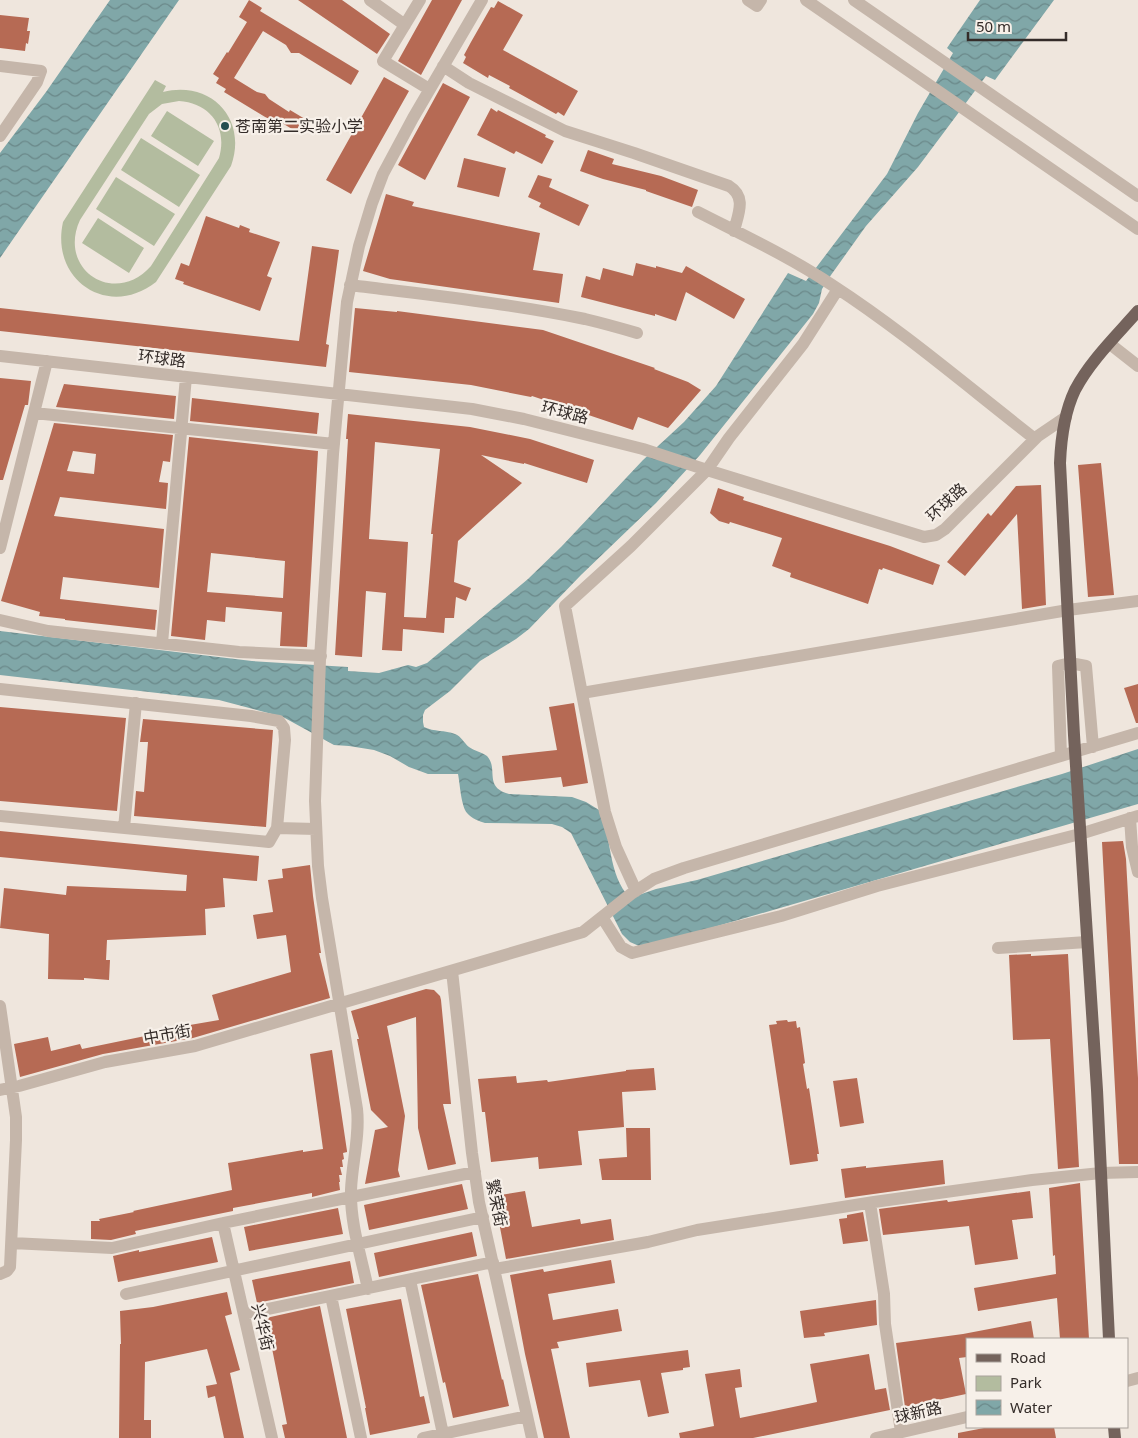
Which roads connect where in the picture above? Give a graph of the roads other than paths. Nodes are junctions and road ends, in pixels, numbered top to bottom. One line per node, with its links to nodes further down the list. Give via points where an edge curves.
1 (370, 0): 8 (street)
2 (420, 0): 8 (street)
3 (748, 0): 4 (street, via 757,6)
4 (761, 0)
5 (806, 0): 15 (street)
6 (854, 0): 13 (street)
7 (480, 1): 10 (street)
8 (405, 25): 11 (street, via 383,61)
9 (0, 66): 12 (street, via 41,71)
10 (442, 66): 11 (street); 16 (street, via 469,83 565,130 729,186 737,193 740,203)
11 (429, 89): 17 (street, via 383,174 363,232)
12 (0, 136)
13 (1138, 196)
14 (698, 212): 16 (street)
15 (1138, 229)
16 (734, 231): 18 (street)
17 (350, 285): 20 (street, via 540,311); 26 (street)
18 (834, 286): 30 (street, via 886,322); 32 (street, via 802,344)
19 (1138, 311): 21 (main road)
20 (637, 333)
21 (1110, 344): 24 (street); 28 (main road, via 1081,380)
22 (0, 356): 23 (street, 环球路)
23 (47, 361): 25 (street, 环球路); 27 (street)
24 (1138, 366)
25 (186, 377): 26 (street, 环球路); 29 (street)
26 (338, 394): 31 (street); 32 (street, 环球路, via 472,409 524,419 643,448)
27 (34, 413): 29 (street); 33 (street)
28 (1066, 417): 30 (street, 环球路); 35 (main road, via 1060,463)
29 (181, 428): 31 (street); 37 (street)
30 (1036, 439): 32 (street, 环球路, via 945,529 931,536 916,535)
31 (334, 444): 38 (street)
32 (704, 469): 41 (street, via 632,546 566,606)
33 (0, 548)
34 (1138, 601): 35 (street)
35 (1068, 610): 39 (main road); 41 (street)
36 (0, 620): 37 (street, via 48,631)
37 (162, 643): 38 (street)
38 (320, 658): 50 (street)
39 (1070, 662): 44 (street, via 1086,666); 45 (street, via 1058,666); 51 (main road)
40 (0, 689): 42 (street)
41 (582, 693): 53 (street, via 605,812)
42 (136, 703): 48 (street); 49 (street, via 251,716 276,720 281,724 286,740)
43 (1138, 733): 44 (street, 中市街)
44 (1093, 747): 45 (street, 中市街)
45 (1062, 756): 53 (street, 中市街, via 684,868 654,879)
46 (0, 816): 48 (street)
47 (1134, 817): 51 (street); 52 (street, via 1132,847)
48 (124, 828): 49 (street, via 269,842)
49 (277, 828): 50 (street)
50 (316, 829): 58 (street, via 322,898)
51 (1080, 830): 54 (street, via 781,916 632,953 621,947); 55 (main road)
52 (1138, 872)
53 (634, 893): 54 (street, 中市街)
54 (604, 916): 57 (street, 中市街, via 583,932)
55 (1087, 942): 56 (street); 63 (main road)
56 (998, 948)
57 (452, 971): 58 (street, 中市街); 61 (street, 繁荣街)
58 (339, 1004): 60 (street, 中市街, via 195,1046 104,1062); 64 (street, via 358,1118)
59 (0, 1006): 60 (street)
60 (6, 1089): 68 (street, via 16,1116)
61 (475, 1172): 64 (street); 66 (street, 繁荣街)
62 (1138, 1172): 63 (street)
63 (1101, 1173): 65 (street); 78 (main road)
64 (351, 1197): 67 (street); 69 (street)
65 (870, 1203): 70 (street); 81 (street)
66 (483, 1217): 69 (street); 70 (street, 繁荣街)
67 (223, 1223): 68 (street, via 112,1248); 71 (street, 兴华街)
68 (12, 1243): 72 (street, via 10,1267)
69 (358, 1244): 71 (street); 74 (street)
70 (494, 1266): 73 (street); 79 (street, 繁荣街)
71 (234, 1271): 75 (street); 77 (street, 兴华街)
72 (0, 1274)
73 (410, 1280): 74 (street); 82 (street)
74 (368, 1288): 76 (street)
75 (126, 1294)
76 (331, 1296): 77 (street); 84 (street)
77 (244, 1314): 83 (street, 兴华街)
78 (1110, 1338)
79 (527, 1416): 82 (street); 86 (street, 繁荣街)
80 (966, 1417): 81 (street, 球新路)
81 (901, 1432): 87 (street, 球新路)
82 (443, 1434): 85 (street)
83 (272, 1438)
84 (361, 1438)
85 (422, 1438)
86 (532, 1438)
87 (876, 1438)

